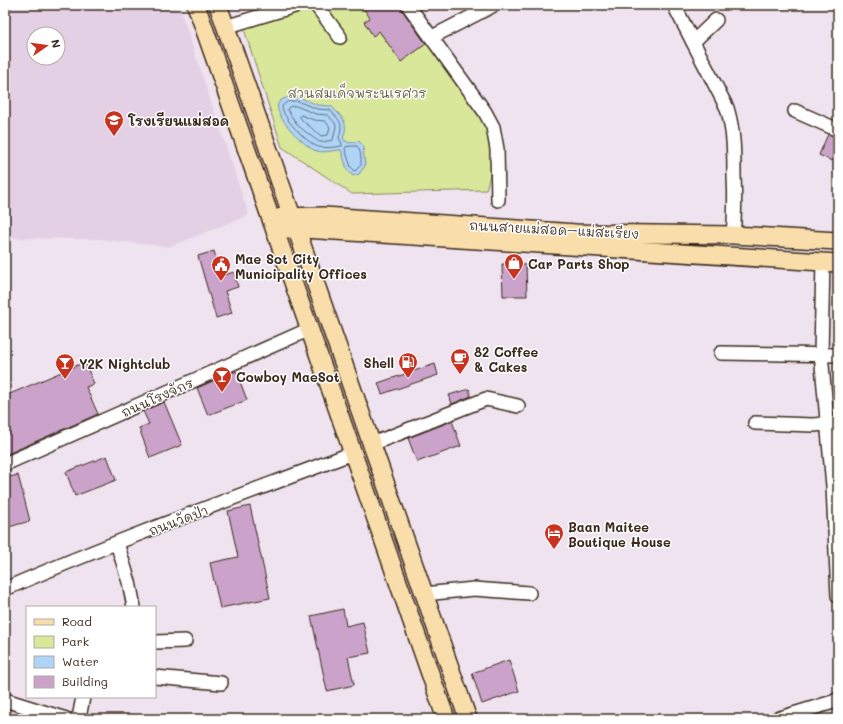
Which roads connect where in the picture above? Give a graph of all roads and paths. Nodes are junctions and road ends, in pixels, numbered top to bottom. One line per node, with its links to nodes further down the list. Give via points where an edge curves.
1 (196, 5): 19 (main road)
2 (218, 5): 9 (main road)
3 (298, 5): 9 (street)
4 (316, 5): 10 (street)
5 (408, 5): 11 (street)
6 (494, 5): 11 (street)
7 (676, 9): 12 (street)
8 (716, 20): 12 (street)
9 (226, 27): 15 (main road)
10 (340, 37)
11 (432, 37): 16 (street, via 493,127 497,149)
12 (693, 42): 21 (street, via 728,108 732,125 735,212)
13 (795, 111): 14 (street)
14 (838, 130)
15 (279, 180): 17 (main road, via 300,204); 18 (main road)
16 (498, 200)
17 (324, 216): 18 (main road, ถนนสายแม่สอด–แม่สะเรียง); 22 (main road, ถนนสายแม่สอด–แม่สะเรียง)
18 (294, 223): 19 (main road, ถนนสายแม่สอด–แม่สะเรียง); 20 (main road, ถนนสายแม่สอด–แม่สะเรียง); 24 (main road)
19 (273, 224): 26 (main road)
20 (332, 231): 22 (main road, ถนนสายแม่สอด–แม่สะเรียง); 24 (main road, via 317,242)
21 (733, 235): 22 (main road, ถนนสายแม่สอด–แม่สะเรียง); 23 (main road, ถนนสายแม่สอด–แม่สะเรียง)
22 (575, 240): 25 (main road, ถนนสายแม่สอด–แม่สะเรียง)
23 (838, 241)
24 (308, 263): 33 (main road)
25 (830, 263): 28 (street)
26 (310, 329): 34 (main road); 35 (street, ถนนโรงจักร)
27 (721, 353): 28 (street)
28 (821, 354): 29 (street); 32 (street)
29 (838, 355)
30 (518, 406): 33 (street, via 486,399)
31 (755, 423): 32 (street)
32 (833, 423): 36 (street)
33 (372, 444): 41 (main road)
34 (353, 453): 37 (street, ถนนวัดป่า); 44 (main road)
35 (5, 464)
36 (836, 486): 39 (street)
37 (117, 543): 38 (street, ถนนวัดป่า); 42 (street)
38 (5, 589)
39 (838, 589)
40 (529, 593): 41 (street, via 474,589)
41 (424, 594): 43 (main road)
42 (134, 606)
43 (432, 618): 44 (main road); 56 (main road)
44 (414, 626): 55 (main road)
45 (185, 641): 46 (street)
46 (156, 642)
47 (156, 677): 48 (street)
48 (220, 683)
49 (83, 698): 54 (street, via 79,718)
50 (838, 699): 52 (street)
51 (5, 700): 53 (street)
52 (793, 717): 57 (street)
53 (66, 719)
54 (75, 719)
55 (446, 719)
56 (468, 719)
57 (777, 719)

